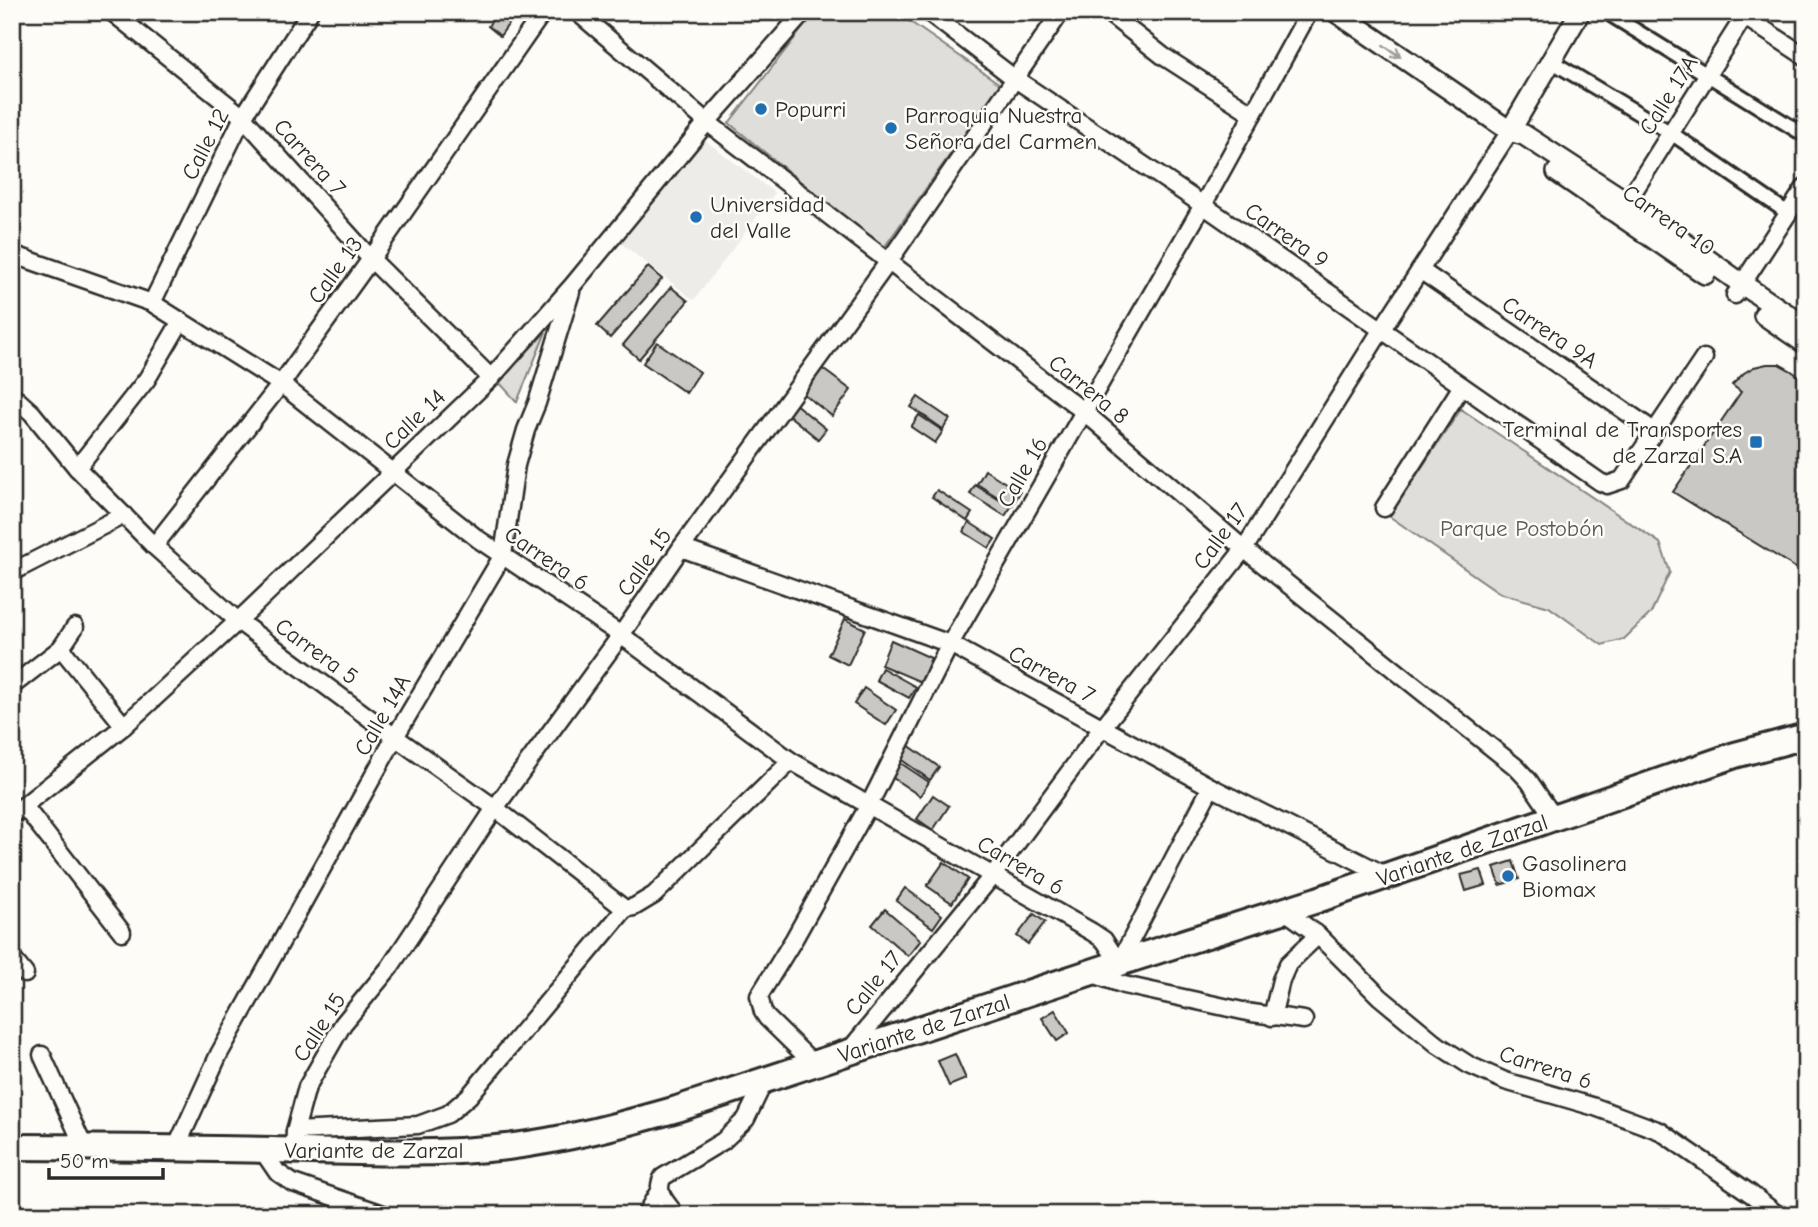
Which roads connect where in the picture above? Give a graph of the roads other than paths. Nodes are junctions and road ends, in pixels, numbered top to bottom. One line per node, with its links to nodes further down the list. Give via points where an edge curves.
1 (112, 12): 19 (street, Carrera 7)
2 (310, 12): 19 (street, Calle 12)
3 (543, 12): 29 (street, Calle 13)
4 (577, 12): 20 (street, Carrera 8)
5 (804, 12): 20 (street, Calle 14)
6 (929, 12): 17 (street, Carrera 9)
7 (1061, 12): 17 (street, Calle 15)
8 (1107, 12): 18 (street, via 1163,56)
9 (1309, 12): 18 (street, Calle 16)
10 (1336, 12): 21 (street, Carrera 10, one-way to 21)
11 (1580, 12): 15 (street, Calle 17)
12 (1606, 12): 16 (street)
13 (1746, 14): 14 (street); 16 (street, Calle 17A)
14 (1804, 53)
15 (1551, 61): 21 (street, Calle 17); 22 (street)
16 (1707, 76): 22 (street, Calle 17A); 23 (street)
17 (1014, 78): 26 (street, Carrera 9); 30 (street, Calle 15)
18 (1253, 114): 26 (street, Calle 16)
19 (243, 117): 29 (street, Carrera 7); 34 (street, Calle 12)
20 (707, 122): 30 (street, Carrera 8); 32 (street, Calle 14)
21 (1510, 131): 25 (street, Carrera 10, via 1524,135); 31 (street, Calle 17); 33 (street, Carrera 10, via 1516,144)
22 (1671, 132): 25 (street, Calle 17A); 27 (street)
23 (1806, 136)
24 (1806, 186): 27 (street)
25 (1627, 202): 33 (street, Carrera 10)
26 (1203, 205): 37 (street, Carrera 9); 44 (street, Calle 16)
27 (1788, 213): 33 (street)
28 (12, 254): 34 (street, Carrera 6)
29 (371, 259): 40 (street, Carrera 7); 41 (street, Calle 13)
30 (889, 261): 44 (street, Carrera 8); 51 (street, Calle 15)
31 (1420, 270): 37 (street, Calle 17); 45 (street, Carrera 9A)
32 (573, 285): 40 (street, Calle 14); 53 (street, Calle 14A, via 516,465)
33 (1738, 290): 35 (street, Carrera 10); 38 (street, Carrera 10)
34 (152, 303): 36 (street, Carrera 6)
35 (1803, 319)
36 (181, 321): 41 (street, Carrera 6); 46 (street, via 147,379)
37 (1382, 329): 42 (street, Carrera 9); 52 (street, Calle 17)
38 (1806, 344)
39 (1704, 358): 45 (street)
40 (491, 377): 47 (street, Calle 14)
41 (281, 384): 47 (street, Carrera 6); 50 (street, Calle 13)
42 (1462, 386): 45 (street, Carrera 9, via 1607,485 1622,480); 48 (street)
43 (12, 395): 46 (street, Carrera 5, via 33,413)
44 (1083, 411): 52 (street, Carrera 8); 58 (street, Calle 16)
45 (1654, 431)
46 (77, 468): 49 (street, Carrera 5)
47 (393, 471): 53 (street, Carrera 6); 55 (street, Calle 14)
48 (1384, 508)
49 (124, 515): 50 (street, Carrera 5); 54 (street)
50 (154, 546): 55 (street, Carrera 5)
51 (681, 548): 57 (street, Calle 15); 58 (street, Carrera 7)
52 (1244, 548): 62 (street, Calle 17); 70 (street, Carrera 8, via 1516,767)
53 (503, 555): 57 (street, Carrera 6); 64 (street, Calle 14A)
54 (12, 572)
55 (238, 621): 61 (street, Calle 14); 64 (street, Carrera 5)
56 (75, 627): 59 (street)
57 (621, 635): 65 (street, Carrera 6); 68 (street, Calle 15)
58 (950, 645): 62 (street, Carrera 7); 67 (street, Calle 16)
59 (61, 648): 60 (street); 61 (street)
60 (12, 686)
61 (124, 726): 69 (street, Calle 14)
62 (1102, 728): 66 (street, Carrera 7); 71 (street, Calle 17)
63 (1806, 736): 70 (main road, Variante de Zarzal, via 1735,755)
64 (395, 737): 68 (street, Carrera 5); 90 (street, Calle 14A, via 219,1054)
65 (791, 761): 67 (street, Carrera 6); 73 (street, via 654,895)
66 (1211, 787): 72 (street, Carrera 7); 78 (street)
67 (869, 804): 71 (street, Carrera 6); 85 (street, Calle 16, via 759,996 767,1018)
68 (495, 808): 73 (street, Carrera 5); 87 (street, Calle 15, via 390,967 343,1024 307,1087)
69 (18, 811): 75 (street)
70 (1555, 819): 72 (main road, Variante de Zarzal)
71 (993, 875): 78 (street, Carrera 6, via 1104,940); 83 (street, Calle 17)
72 (1387, 876): 74 (main road, Variante de Zarzal)
73 (625, 909): 87 (street, via 449,1114 418,1125)
74 (1285, 911): 76 (street, Carrera 6); 78 (main road, Variante de Zarzal)
75 (122, 932)
76 (1318, 935): 81 (street, via 1288,964); 96 (street, Carrera 6, via 1380,997 1469,1065 1660,1131)
77 (12, 958): 80 (street)
78 (1119, 963): 79 (main road, Variante de Zarzal)
79 (1090, 973): 81 (street, via 1124,985); 83 (main road, Variante de Zarzal)
80 (25, 974)
81 (1272, 1017): 82 (street)
82 (1304, 1020)
83 (848, 1052): 85 (main road, Variante de Zarzal)
84 (42, 1055): 89 (street)
85 (814, 1064): 86 (main road, Variante de Zarzal)
86 (765, 1080): 87 (main road, Variante de Zarzal, via 610,1128 507,1147 442,1153); 92 (street, via 746,1119 723,1141 663,1177)
87 (295, 1141): 91 (main road, Variante de Zarzal)
88 (12, 1147): 89 (main road, Variante de Zarzal)
89 (84, 1147): 90 (main road, Variante de Zarzal)
90 (176, 1148): 91 (main road, Variante de Zarzal)
91 (262, 1150): 93 (street, via 277,1172 293,1183)
92 (659, 1191): 94 (street); 95 (street)
93 (386, 1215)
94 (645, 1215)
95 (676, 1215)
96 (1777, 1215)

